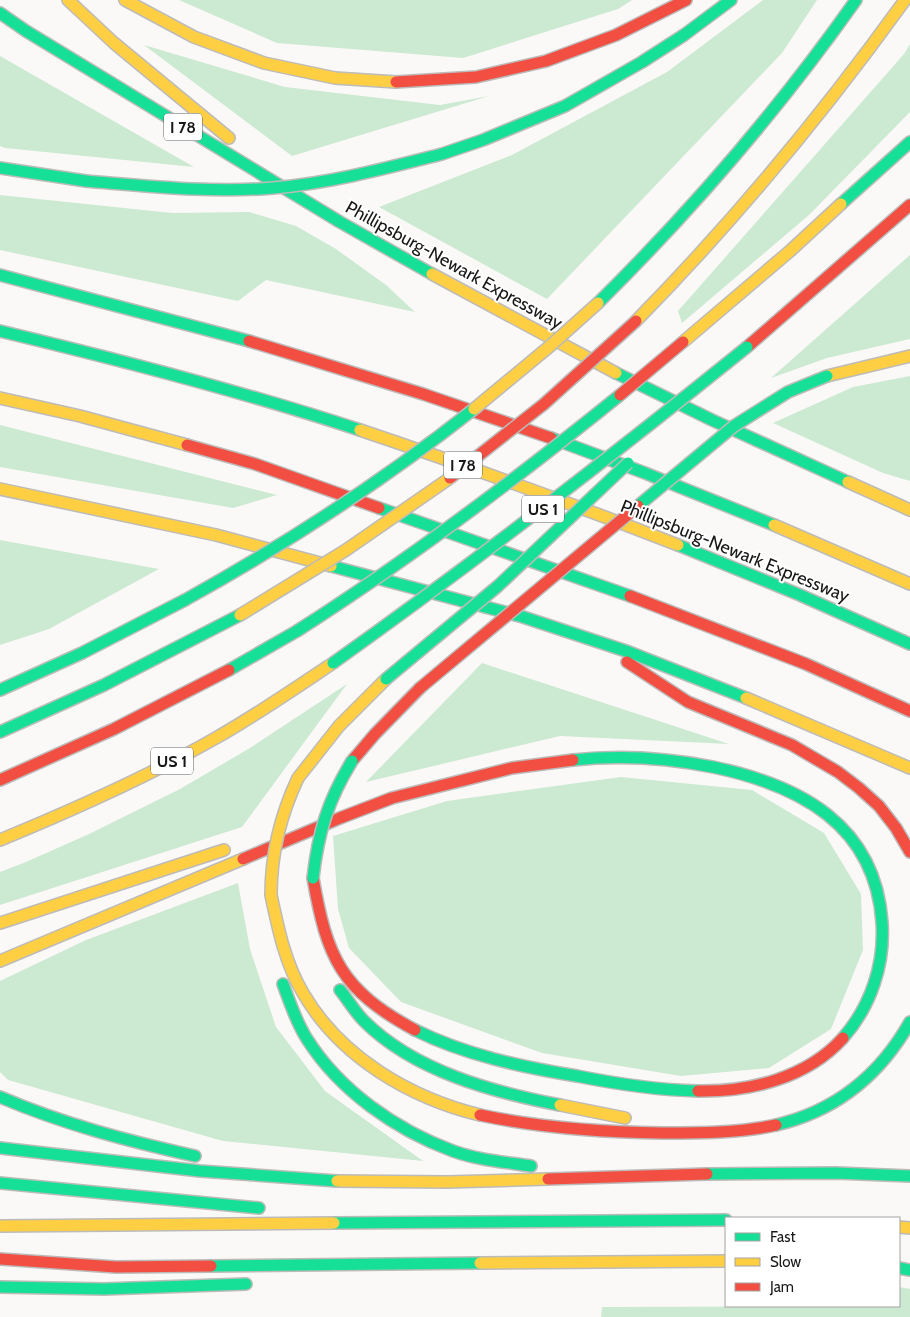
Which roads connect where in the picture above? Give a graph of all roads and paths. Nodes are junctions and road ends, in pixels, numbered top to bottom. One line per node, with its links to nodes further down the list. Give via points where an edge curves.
1 (68, 0): 13 (highway, via 141,66 244,150)
2 (125, 0): 3 (highway, via 187,35 264,64 339,79 420,84 499,74 552,60 619,35)
3 (686, 0)
4 (730, 0): 11 (highway, bridge, via 642,62 565,106 442,154 392,167 250,189 86,181)
5 (856, 0): 24 (highway, bridge, via 745,146 686,214 598,303 497,392 390,474 285,543)
6 (905, 0): 30 (highway, bridge, via 831,101 768,179 685,272 550,399 451,478 342,554 240,615 104,685)
7 (0, 13): 9 (highway, Phillipsburg-Newark Expressway / I 78)
8 (0, 20): 9 (highway)
9 (26, 31): 13 (highway, Phillipsburg-Newark Expressway / I 78)
10 (910, 142): 32 (highway, bridge, via 790,251 580,429 384,574 297,631 225,672 132,720)
11 (0, 168)
12 (910, 205): 16 (highway, US 1)
13 (340, 222): 22 (highway, Phillipsburg-Newark Expressway / I 78, via 470,296 632,381)
14 (0, 275): 23 (highway, Phillipsburg-Newark Expressway, via 262,343 478,412 682,488)
15 (0, 331): 26 (highway, Phillipsburg-Newark Expressway / I 78, via 111,358 386,439 687,548)
16 (747, 347): 19 (highway, bridge); 34 (highway, US 1, bridge, via 533,517 333,663 214,739)
17 (910, 356): 40 (highway, bridge, via 827,376 788,392 734,426 420,688 352,761 332,794 317,844)
18 (0, 398): 29 (highway, via 99,421 255,464 629,595 789,657)
19 (662, 429)
20 (634, 456): 41 (highway, bridge, via 498,586 386,679 324,741 298,778 285,806 276,835 270,875)
21 (0, 489): 25 (highway, via 216,535 514,614)
22 (910, 510)
23 (910, 584)
24 (185, 600): 27 (highway); 28 (highway, via 82,653)
25 (590, 638): 31 (highway, via 748,697); 39 (highway, via 688,703 782,741 831,766 876,802)
26 (910, 644)
27 (22, 667)
28 (0, 690)
29 (910, 711)
30 (0, 732)
31 (910, 768)
32 (0, 780)
33 (381, 802): 36 (highway); 40 (highway, via 514,766 587,758 684,762 774,783 824,811 843,829 864,857 878,894 883,933 873,987 848,1033 821,1058 772,1081 736,1089 697,1090 621,1084 561,1074 447,1043 405,1024 372,1002 347,978 330,948); 43 (highway)
34 (46, 822): 35 (highway); 37 (highway, US 1)
35 (0, 835)
36 (266, 837)
37 (0, 840)
38 (238, 846): 42 (highway)
39 (910, 852)
40 (313, 878): 46 (highway, via 318,932 328,966 344,997 369,1026 386,1039 424,1062 468,1081 550,1103)
41 (271, 895): 48 (highway, via 287,961 304,998 322,1022 350,1049 391,1080 414,1092 482,1117 535,1126 650,1133); 50 (highway, via 276,951 294,1017 319,1056 373,1108 434,1143 497,1162)
42 (0, 923)
43 (0, 961)
44 (910, 1022): 48 (highway, via 883,1063 842,1097 788,1123)
45 (0, 1097): 52 (highway, via 90,1130 206,1159)
46 (633, 1119)
47 (651, 1121): 48 (highway)
48 (750, 1129)
49 (0, 1148): 52 (highway, via 206,1172)
50 (667, 1174): 51 (highway, via 848,1172); 52 (highway, via 443,1182)
51 (910, 1176)
52 (352, 1181)
53 (0, 1183): 54 (highway)
54 (275, 1210)
55 (308, 1212): 57 (highway)
56 (725, 1220): 57 (highway)
57 (480, 1222): 58 (highway)
58 (0, 1226)
59 (0, 1258): 61 (highway, via 116,1267)
60 (725, 1261): 61 (highway)
61 (597, 1263): 62 (highway)
62 (413, 1275)
63 (259, 1284): 64 (highway, via 104,1289)
64 (0, 1287)

